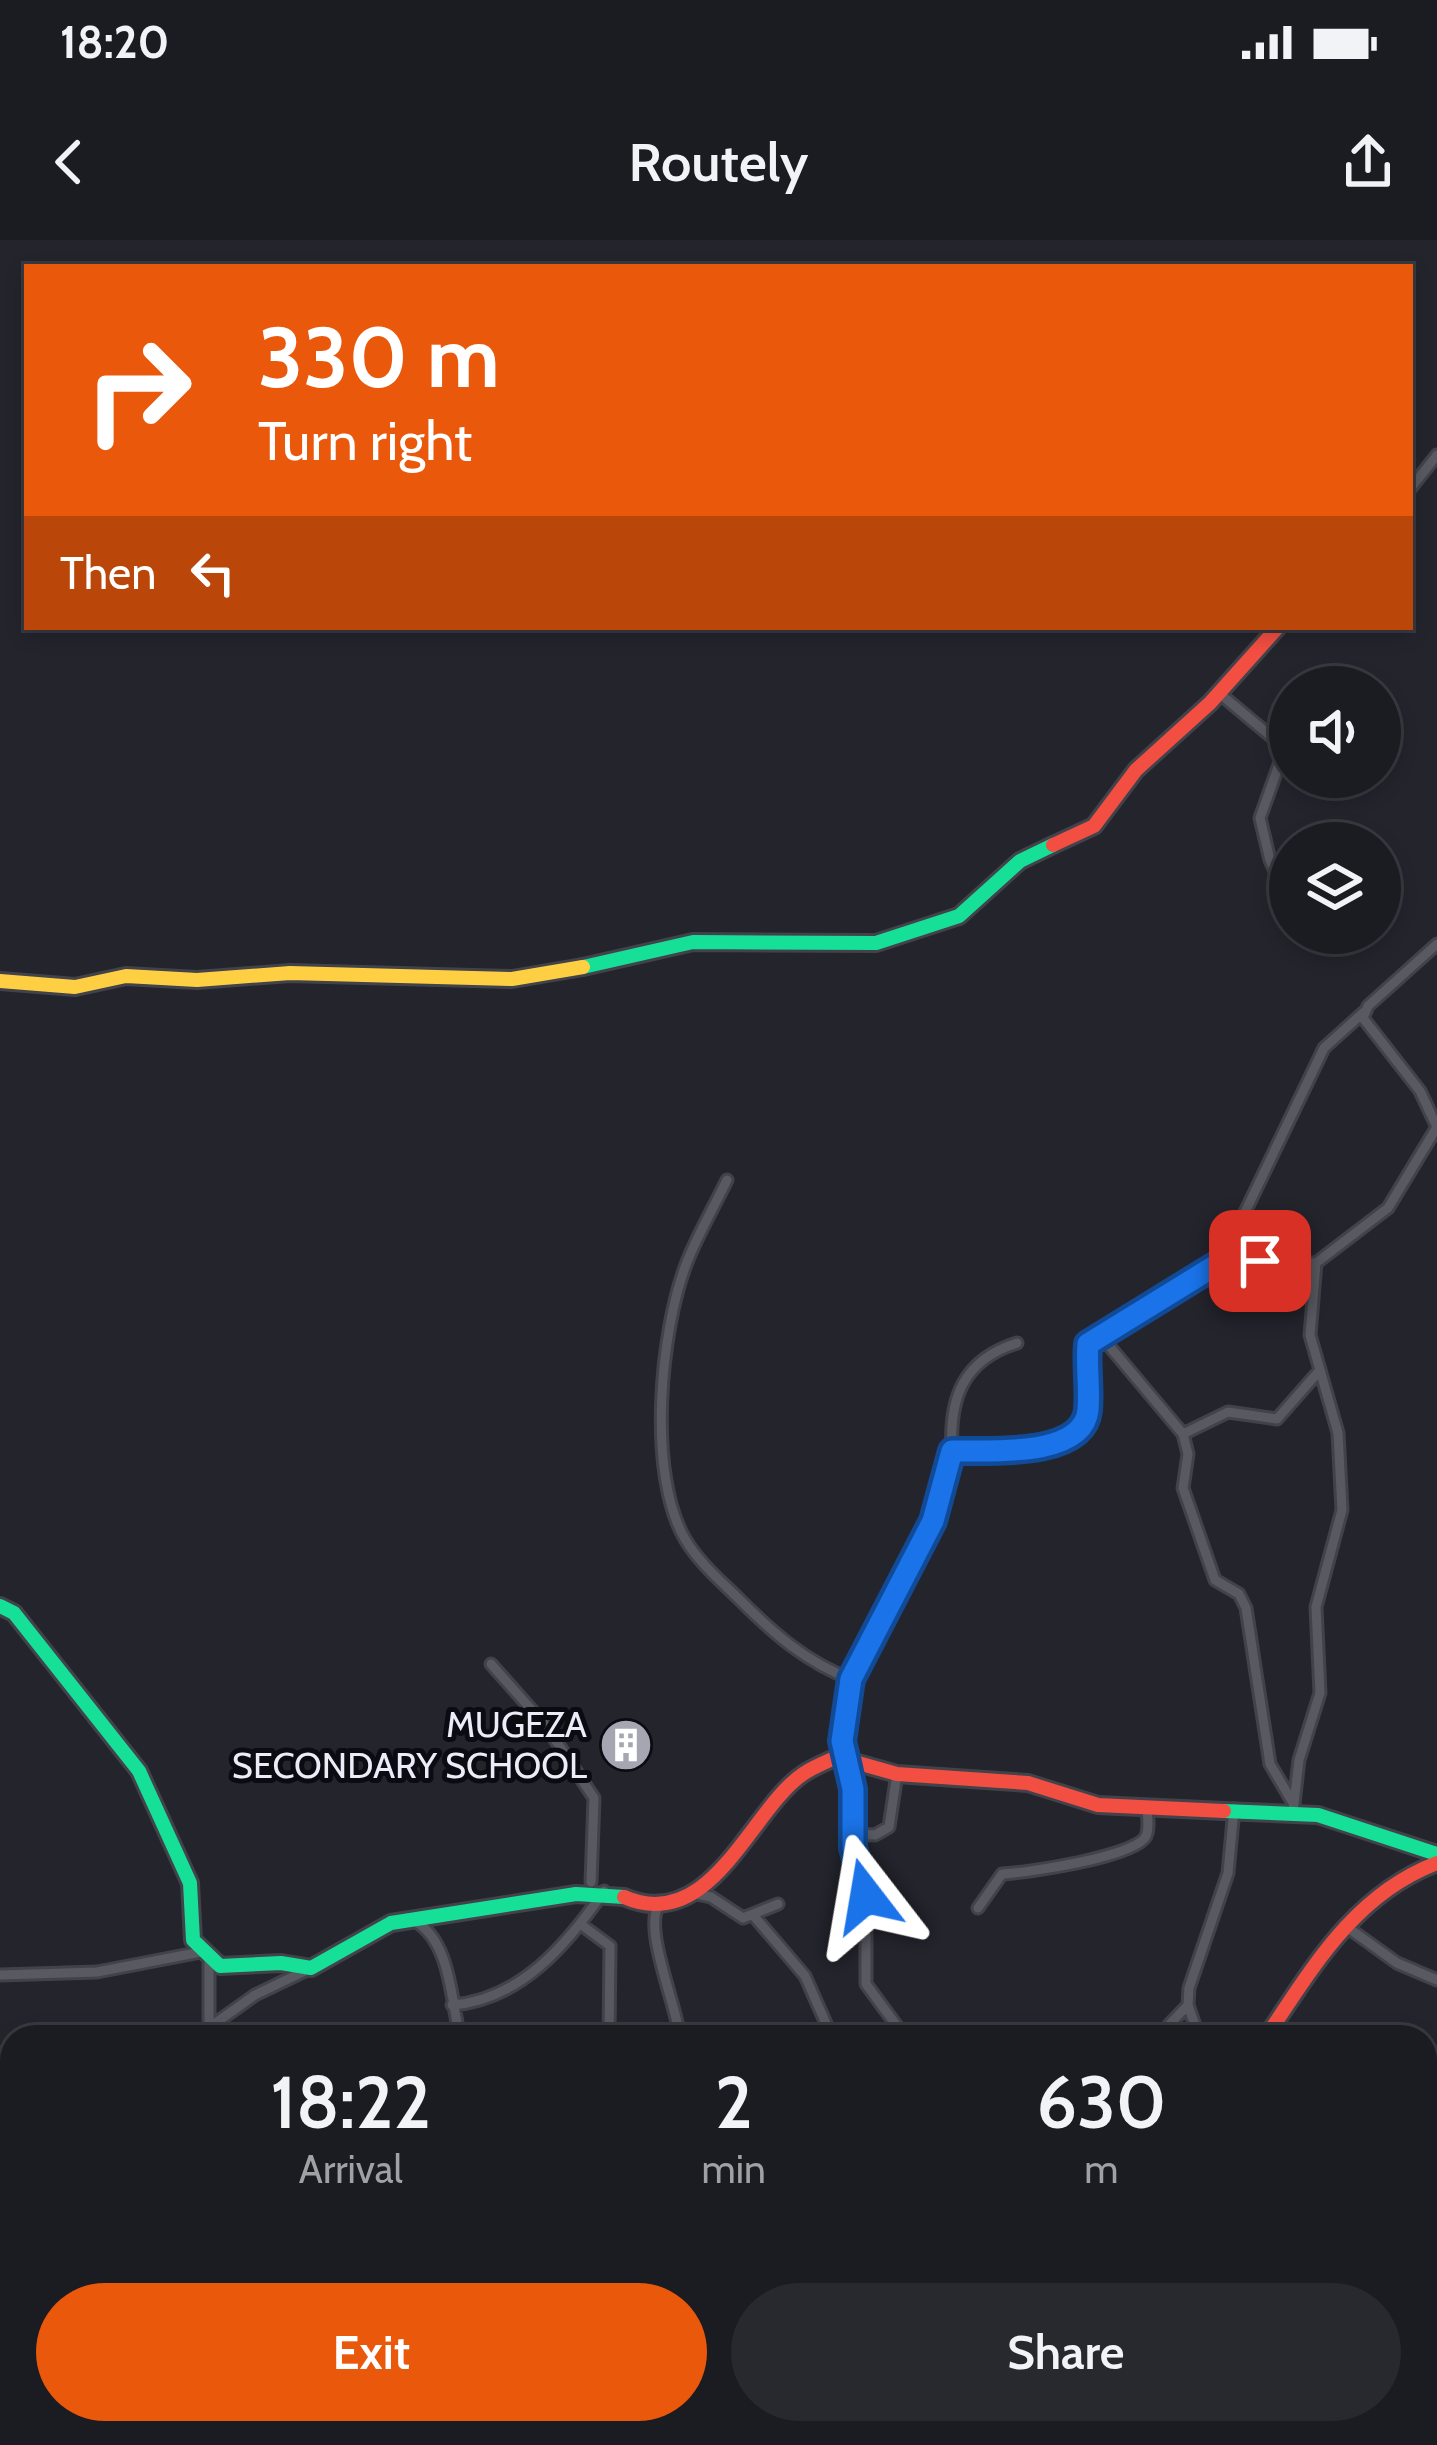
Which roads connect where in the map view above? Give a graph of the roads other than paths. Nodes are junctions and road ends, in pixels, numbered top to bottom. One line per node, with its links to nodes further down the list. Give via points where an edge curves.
1 (1437, 455): 2 (street)
2 (1413, 485)
3 (1275, 630): 4 (street)
4 (1219, 693): 5 (street, via 1285,748 1260,818); 7 (street, via 1136,770 1094,826 1020,861 959,916 876,943 693,942 512,979 125,976 75,988)
5 (1269, 856)
6 (1437, 944): 8 (street)
7 (0, 981)
8 (1364, 1012): 9 (street, via 1367,1029 1412,1079); 11 (street, via 1324,1048)
9 (1437, 1127): 12 (street, via 1388,1208)
10 (727, 1180): 20 (street, via 685,1267 665,1378 661,1451 673,1510 697,1556 753,1614 810,1660)
11 (1221, 1262): 12 (street); 13 (street)
12 (1316, 1263): 15 (street, via 1310,1321)
13 (1100, 1335): 16 (street); 17 (street, via 1088,1344 1088,1414 1075,1432 1035,1449)
14 (1017, 1343): 17 (street, via 990,1352 965,1378 950,1414)
15 (1320, 1370): 16 (street, via 1276,1419 1228,1412); 23 (street, via 1338,1433 1341,1532 1318,1594 1320,1693)
16 (1183, 1434): 23 (street, via 1188,1511 1215,1580 1246,1608 1270,1764)
17 (952, 1451): 20 (street, via 933,1521)
18 (0, 1606): 37 (street, via 14,1613 139,1771 190,1883 191,1931)
19 (491, 1664): 28 (street, via 594,1798)
20 (851, 1679): 21 (street, via 842,1732)
21 (847, 1759): 22 (street); 26 (street); 29 (street, via 800,1775 736,1858)
22 (897, 1774): 24 (street, via 996,1777); 26 (street, via 889,1827)
23 (1293, 1807): 25 (street); 27 (street)
24 (1147, 1808): 25 (street); 32 (street, via 1140,1843 1044,1872 1001,1874)
25 (1234, 1809): 42 (street, via 1228,1874)
26 (852, 1834): 48 (street, via 866,1896 866,1984)
27 (1437, 1858): 36 (street, via 1391,1885)
28 (597, 1887): 31 (street); 34 (street); 35 (street)
29 (692, 1893): 31 (street); 33 (street, via 733,1915)
30 (778, 1904): 33 (street)
31 (659, 1905): 46 (street, via 654,1935)
32 (978, 1909)
33 (753, 1915): 47 (street, via 805,1976)
34 (410, 1919): 38 (street, via 371,1930); 41 (street, via 438,1949)
35 (583, 1926): 41 (street, via 499,1995); 45 (street, via 610,1946)
36 (1347, 1927): 40 (street); 51 (street)
37 (205, 1954): 38 (street, via 220,1966); 39 (street, via 97,1972); 43 (street)
38 (311, 1968): 43 (street)
39 (0, 1976)
40 (1437, 1980)
41 (452, 2005): 44 (street)
42 (1188, 2005): 49 (street); 50 (street)
43 (209, 2023)
44 (457, 2025)
45 (609, 2025)
46 (678, 2025)
47 (827, 2025)
48 (893, 2025)
49 (1169, 2025)
50 (1195, 2025)
51 (1275, 2025)

